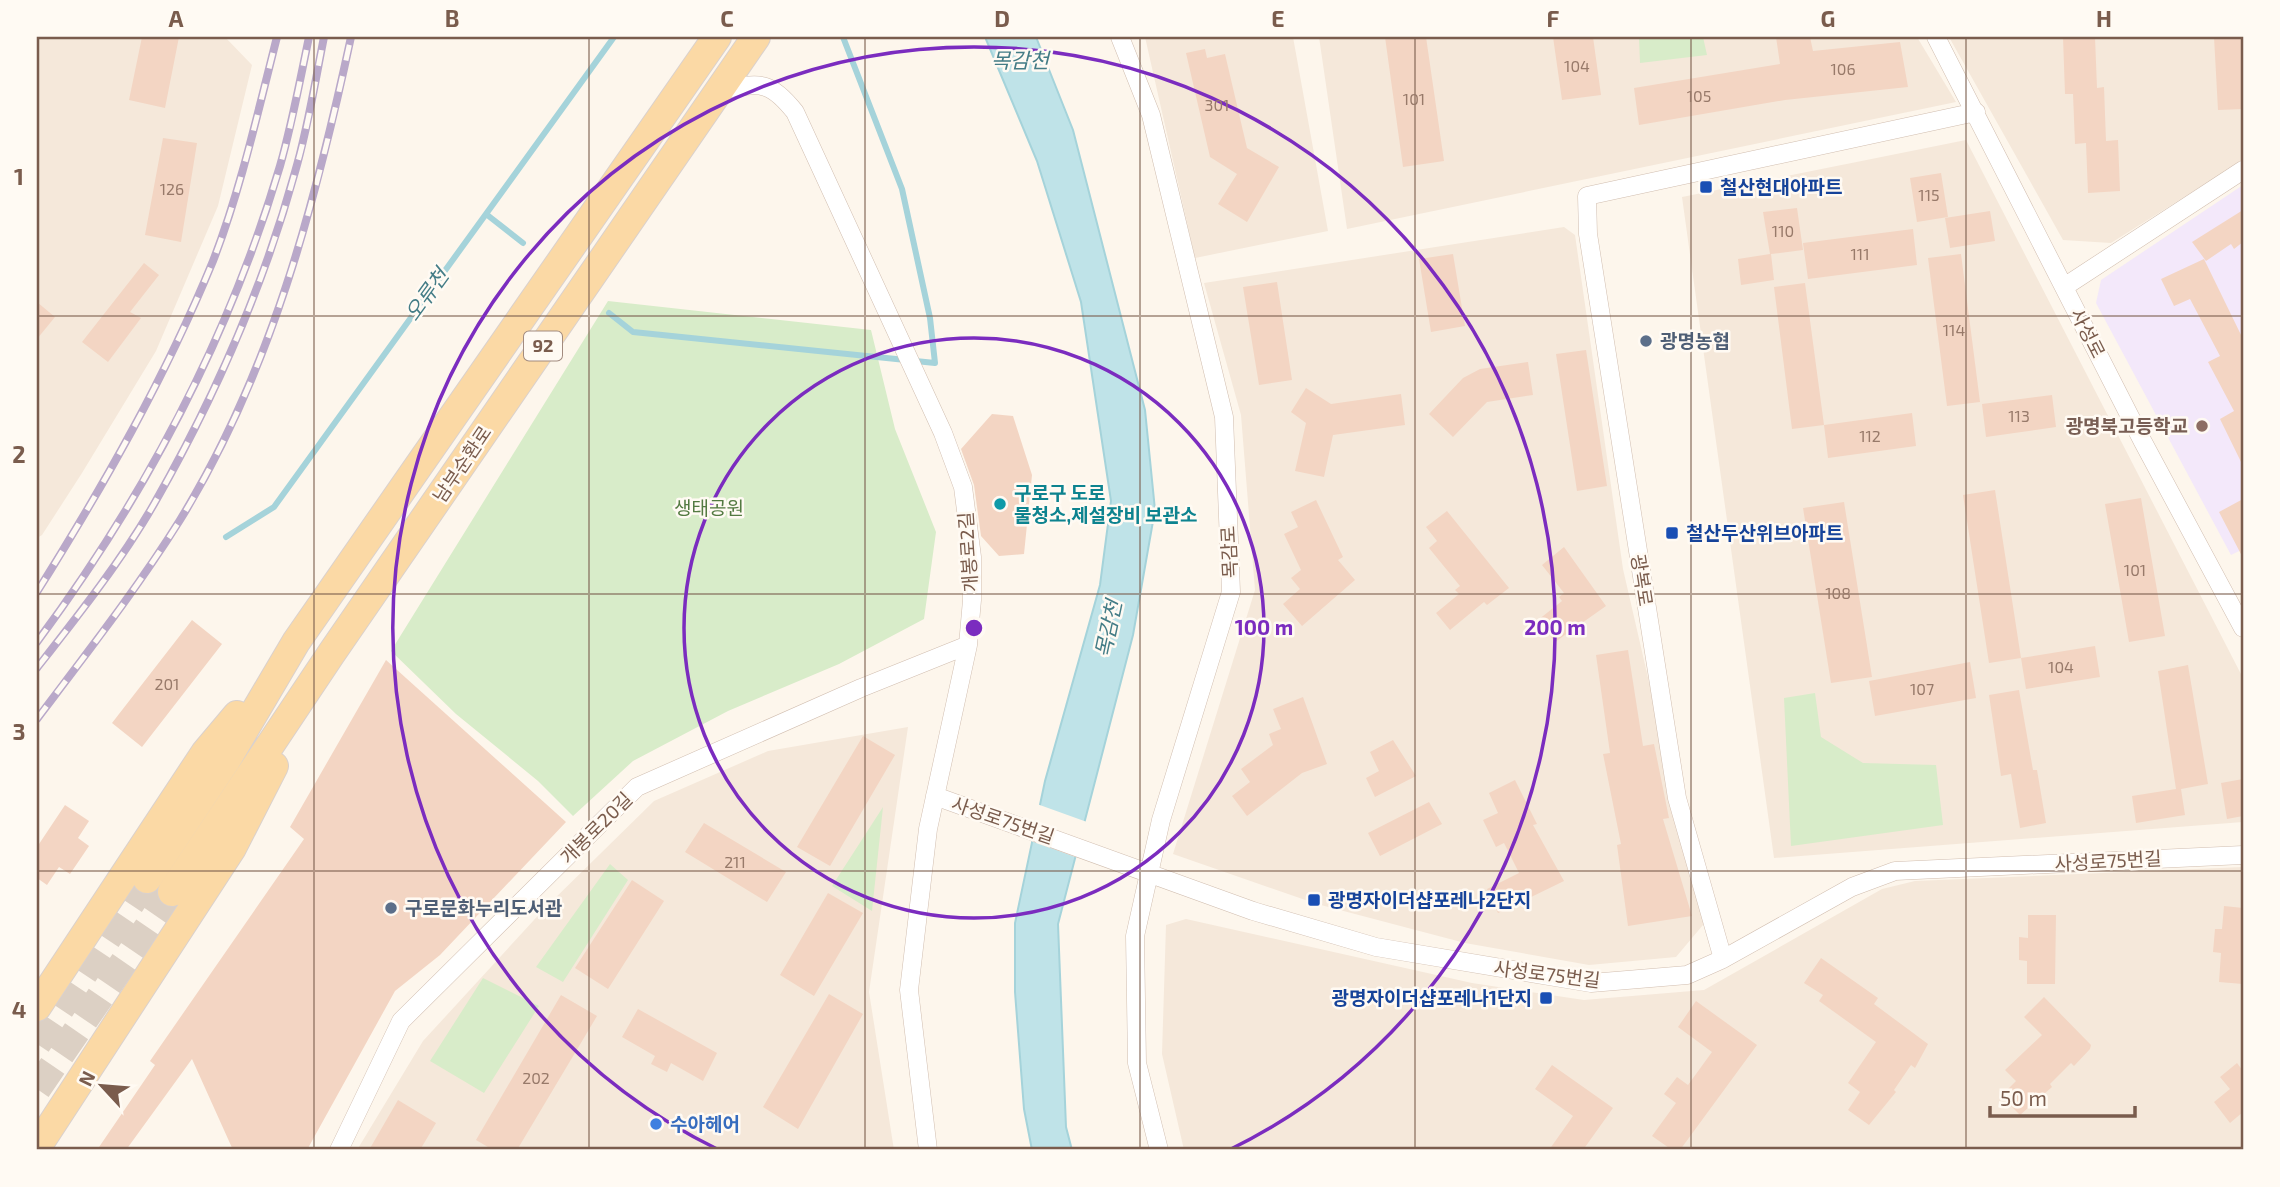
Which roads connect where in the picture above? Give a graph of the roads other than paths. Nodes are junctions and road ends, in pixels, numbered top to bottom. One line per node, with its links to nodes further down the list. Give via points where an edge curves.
1 (717, 37): 10 (main road, 남부순환로 / 92)
2 (756, 37): 5 (main road, 남부순환로 / 92)
3 (1120, 37): 15 (street, 목감로, via 1151,115 1224,417 1231,593)
4 (1936, 37): 6 (street, 사성로)
5 (719, 90): 11 (street, 개봉로2길, via 765,85 795,113 943,433 963,487 972,557); 12 (main road, 남부순환로 / 92)
6 (1976, 112): 8 (street, 사성로); 18 (street, 광복로, via 1587,196 1588,234 1677,798)
7 (2243, 170): 8 (street)
8 (2064, 286): 9 (street, 사성로)
9 (2243, 628)
10 (296, 642): 16 (main road, 남부순환로 / 92, via 227,759); 19 (main road, via 205,753)
11 (968, 645): 13 (street, 개봉로2길); 21 (street, 개봉로20길, via 637,787 401,1021)
12 (331, 654): 17 (main road, 남부순환로 / 92); 20 (main road, via 232,848)
13 (935, 796): 15 (street, 사성로75번길); 22 (street, 개봉로2길, via 909,989)
14 (2243, 855): 18 (street, 사성로75번길, via 1895,871 1852,887)
15 (1149, 872): 18 (street, 사성로75번길, via 1253,911 1376,947 1591,983 1687,975); 23 (street, 목감로, via 1135,936 1138,1063)
16 (147, 879)
17 (172, 892)
18 (1723, 959)
19 (37, 1007)
20 (37, 1147)
21 (339, 1150)
22 (928, 1150)
23 (1159, 1150)

